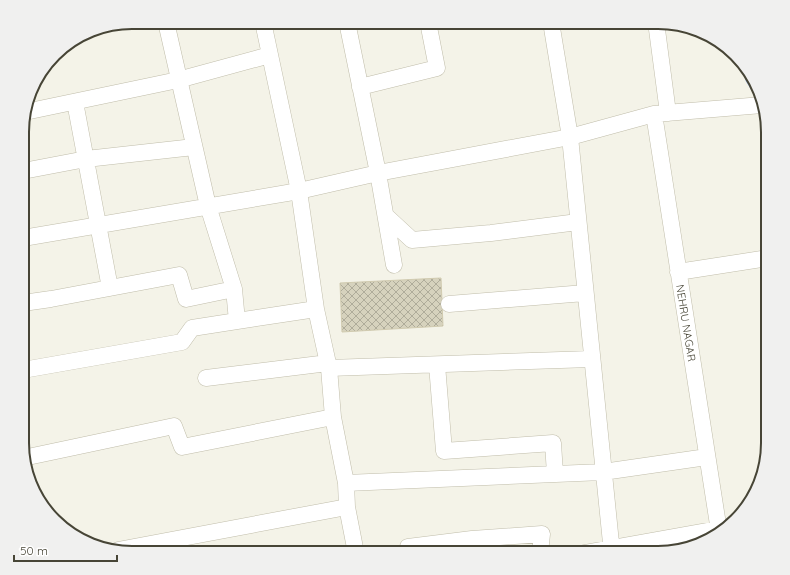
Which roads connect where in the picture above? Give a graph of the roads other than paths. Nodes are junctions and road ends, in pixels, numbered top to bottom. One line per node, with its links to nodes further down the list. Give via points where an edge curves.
1 (167, 29): 8 (street)
2 (264, 29): 7 (street)
3 (348, 29): 9 (street)
4 (429, 29): 9 (street, via 437,68)
5 (552, 29): 14 (street)
6 (656, 29): 13 (street, NEHRU NAGAR)
7 (270, 55): 8 (street); 19 (street)
8 (178, 80): 10 (street); 15 (street)
9 (360, 87): 18 (street)
10 (75, 102): 12 (street); 16 (street)
11 (757, 106): 13 (street)
12 (32, 111)
13 (661, 114): 14 (street); 27 (street, NEHRU NAGAR)
14 (570, 137): 18 (street); 22 (street)
15 (194, 147): 16 (street); 20 (street)
16 (86, 159): 17 (street); 23 (street)
17 (29, 170)
18 (378, 172): 19 (street); 21 (street)
19 (299, 190): 20 (street); 33 (street)
20 (208, 206): 23 (street); 29 (street)
21 (386, 216): 22 (street, via 412,240); 26 (street)
22 (578, 222): 30 (street)
23 (98, 225): 24 (street); 28 (street)
24 (29, 237)
25 (761, 259): 27 (street)
26 (394, 265)
27 (678, 272): 42 (street, NEHRU NAGAR)
28 (110, 288): 29 (street, via 179,275 186,298); 31 (street)
29 (234, 289): 34 (street)
30 (585, 293): 32 (street); 35 (street)
31 (29, 302)
32 (448, 304)
33 (316, 309): 34 (street); 36 (street)
34 (237, 321): 38 (street, via 192,328 182,342)
35 (591, 359): 37 (street); 43 (street)
36 (328, 365): 37 (street); 39 (street); 40 (street)
37 (437, 365): 44 (street, via 444,451 553,443)
38 (29, 369)
39 (206, 378)
40 (333, 417): 41 (street, via 182,447 174,426); 45 (street)
41 (30, 457)
42 (707, 457): 43 (street); 47 (street, NEHRU NAGAR)
43 (603, 472): 44 (street); 53 (street)
44 (555, 474): 45 (street)
45 (346, 483): 46 (street)
46 (347, 507): 49 (street); 50 (street)
47 (718, 526)
48 (709, 532): 54 (street)
49 (139, 546)
50 (355, 546)
51 (474, 546): 52 (street, via 542,534)
52 (541, 546)
53 (610, 546)
54 (637, 546)

